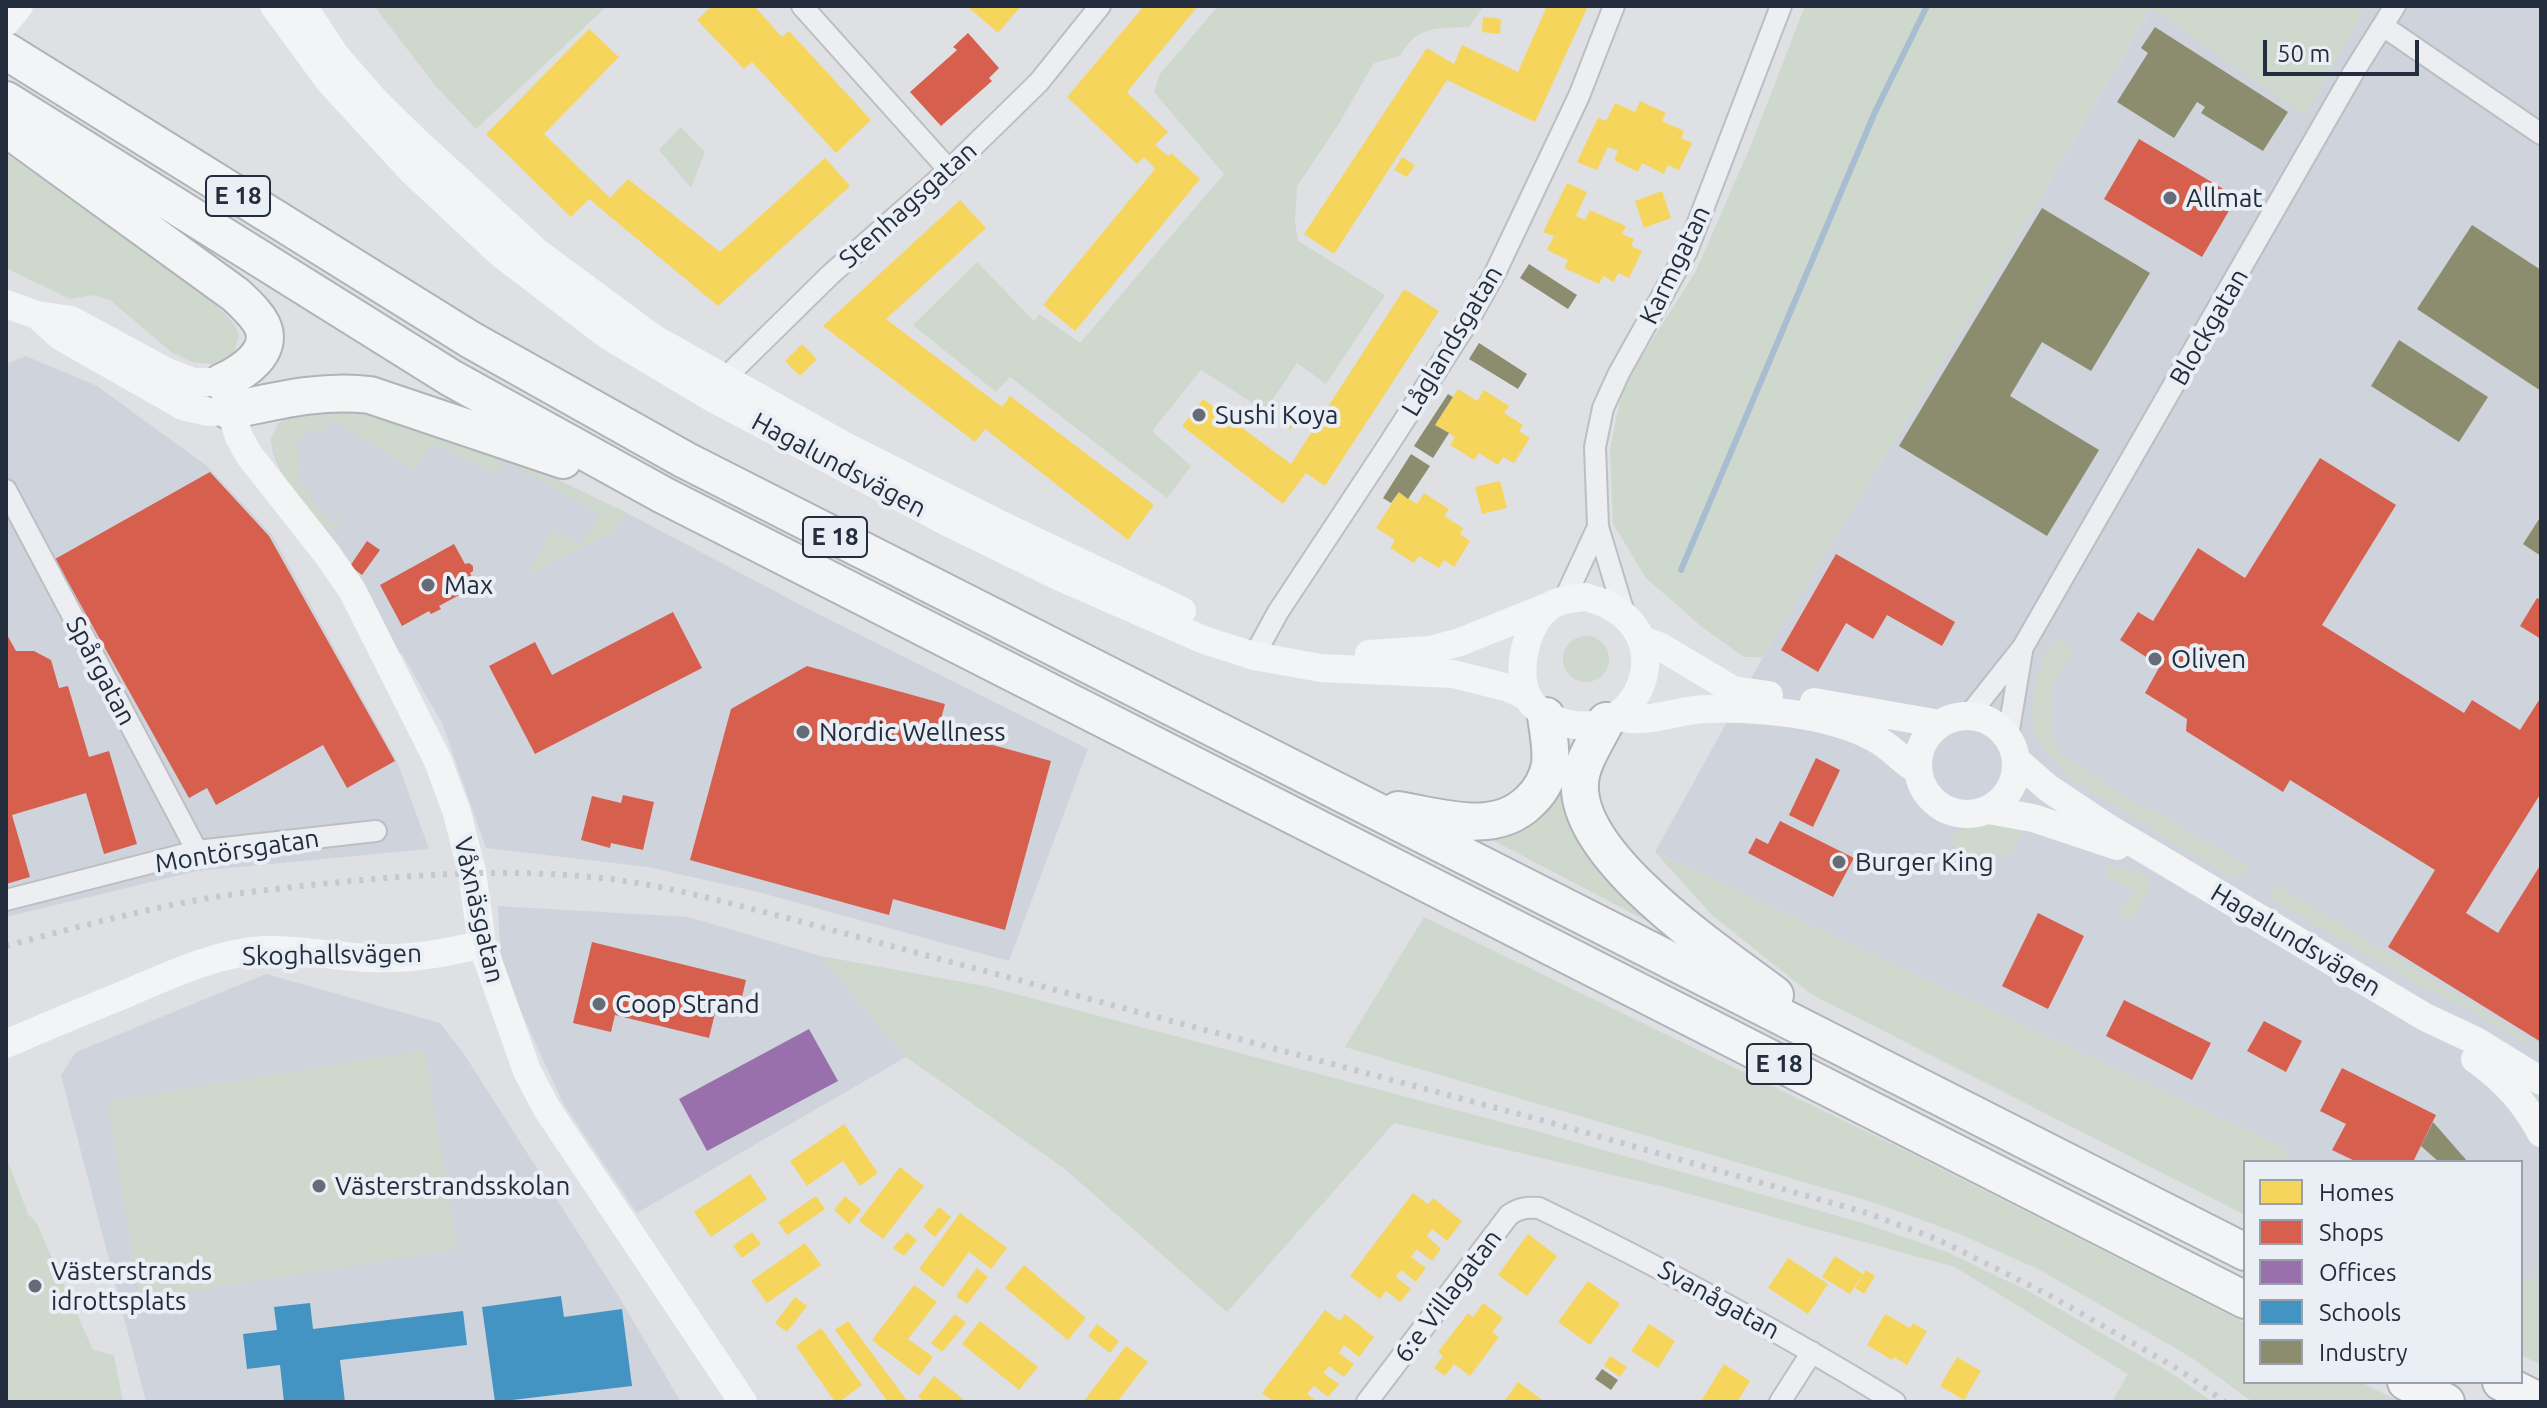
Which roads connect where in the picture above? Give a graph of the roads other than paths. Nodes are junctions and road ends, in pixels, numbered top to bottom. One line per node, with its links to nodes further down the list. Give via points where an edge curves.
1 (19, 6): 9 (street)
2 (274, 6): 17 (street, Hagalundsvägen, via 340,93 412,171 501,254 607,335)
3 (303, 6): 17 (street, Hagalundsvägen, via 335,55 376,102 538,253)
4 (802, 6): 15 (street)
5 (1100, 6): 15 (street, Stenhagsgatan, via 1039,82)
6 (1614, 6): 25 (street, Låglandsgatan, via 1579,96 1495,273)
7 (1781, 6): 21 (street, Karmgatan, via 1687,251 1603,408 1595,447)
8 (2395, 6): 10 (street, Blockgatan)
9 (6, 22)
10 (2383, 26): 14 (street); 26 (street, Blockgatan)
11 (6, 51): 33 (highway, E 18, via 571,398)
12 (6, 100): 20 (highway, E 18, via 451,378)
13 (6, 128): 18 (highway, via 255,314 264,341)
14 (2541, 134)
15 (949, 170): 17 (street, Stenhagsgatan, via 831,274)
16 (6, 304): 18 (street, via 37,315 60,336 183,406 209,412)
17 (716, 387): 25 (street, Hagalundsvägen, via 939,518 1060,577 1204,640)
18 (226, 396): 20 (highway, via 370,395); 39 (street, Våxnäsgatan, via 249,455 352,590 438,761 472,872)
19 (6, 490): 36 (street, Spårgatan)
20 (663, 495): 47 (highway, E 18)
21 (1598, 527): 22 (street, Karmgatan); 23 (street, Karmgatan)
22 (1558, 602): 23 (street, Hagalundsvägen, via 1585,597); 25 (street, Hagalundsvägen, via 1460,642 1409,652 1363,655); 27 (street, via 1538,621 1523,658 1524,680)
23 (1624, 613): 24 (street)
24 (1642, 640): 29 (street, via 1645,674 1639,690); 30 (street, via 1733,690)
25 (1258, 647): 27 (street, Hagalundsvägen, via 1321,668 1453,674 1498,684)
26 (2023, 647): 28 (street, Blockgatan); 31 (street, Blockgatan)
27 (1537, 706): 29 (street, Hagalundsvägen, via 1565,724 1586,726); 33 (highway, via 1551,762 1545,782 1522,809 1506,818 1452,820)
28 (1969, 715): 30 (street); 31 (street, via 1991,721)
29 (1612, 718): 32 (street, Hagalundsvägen, via 1723,708 1818,718 1872,736); 42 (highway, via 1586,761 1579,786 1599,840 1675,919)
30 (1940, 724): 32 (street, via 1927,736)
31 (2012, 748): 34 (street, via 2014,780 2004,798); 37 (street, Hagalundsvägen, via 2048,788)
32 (1918, 770): 34 (street, via 1929,796 1944,809 1964,814)
33 (1360, 802): 42 (highway, E 18)
34 (1988, 810): 37 (street, Hagalundsvägen, via 2033,818)
35 (376, 831): 36 (street, Montörsgatan)
36 (197, 851): 38 (street, Montörsgatan)
37 (2167, 863): 40 (street, Hagalundsvägen)
38 (6, 900)
39 (482, 944): 41 (street, Skoghallsvägen, via 410,958 262,950 237,954 186,968); 51 (street, Våxnäsgatan, via 527,1071 547,1109)
40 (2425, 1017): 43 (street, Hagalundsvägen); 44 (street, Hagalundsvägen, via 2501,1078)
41 (6, 1044)
42 (1846, 1050): 46 (highway, E 18)
43 (2541, 1081)
44 (2541, 1133)
45 (1539, 1208): 48 (street, Svanågatan); 52 (street, 6:e Villagatan, via 1509,1215)
46 (2243, 1251)
47 (2243, 1299)
48 (1812, 1352): 53 (street); 54 (street, Svanågatan)
49 (2410, 1384): 55 (highway)
50 (2505, 1384): 56 (highway)
51 (743, 1402)
52 (1367, 1402)
53 (1780, 1402)
54 (1895, 1402)
55 (2446, 1402)
56 (2541, 1402)

